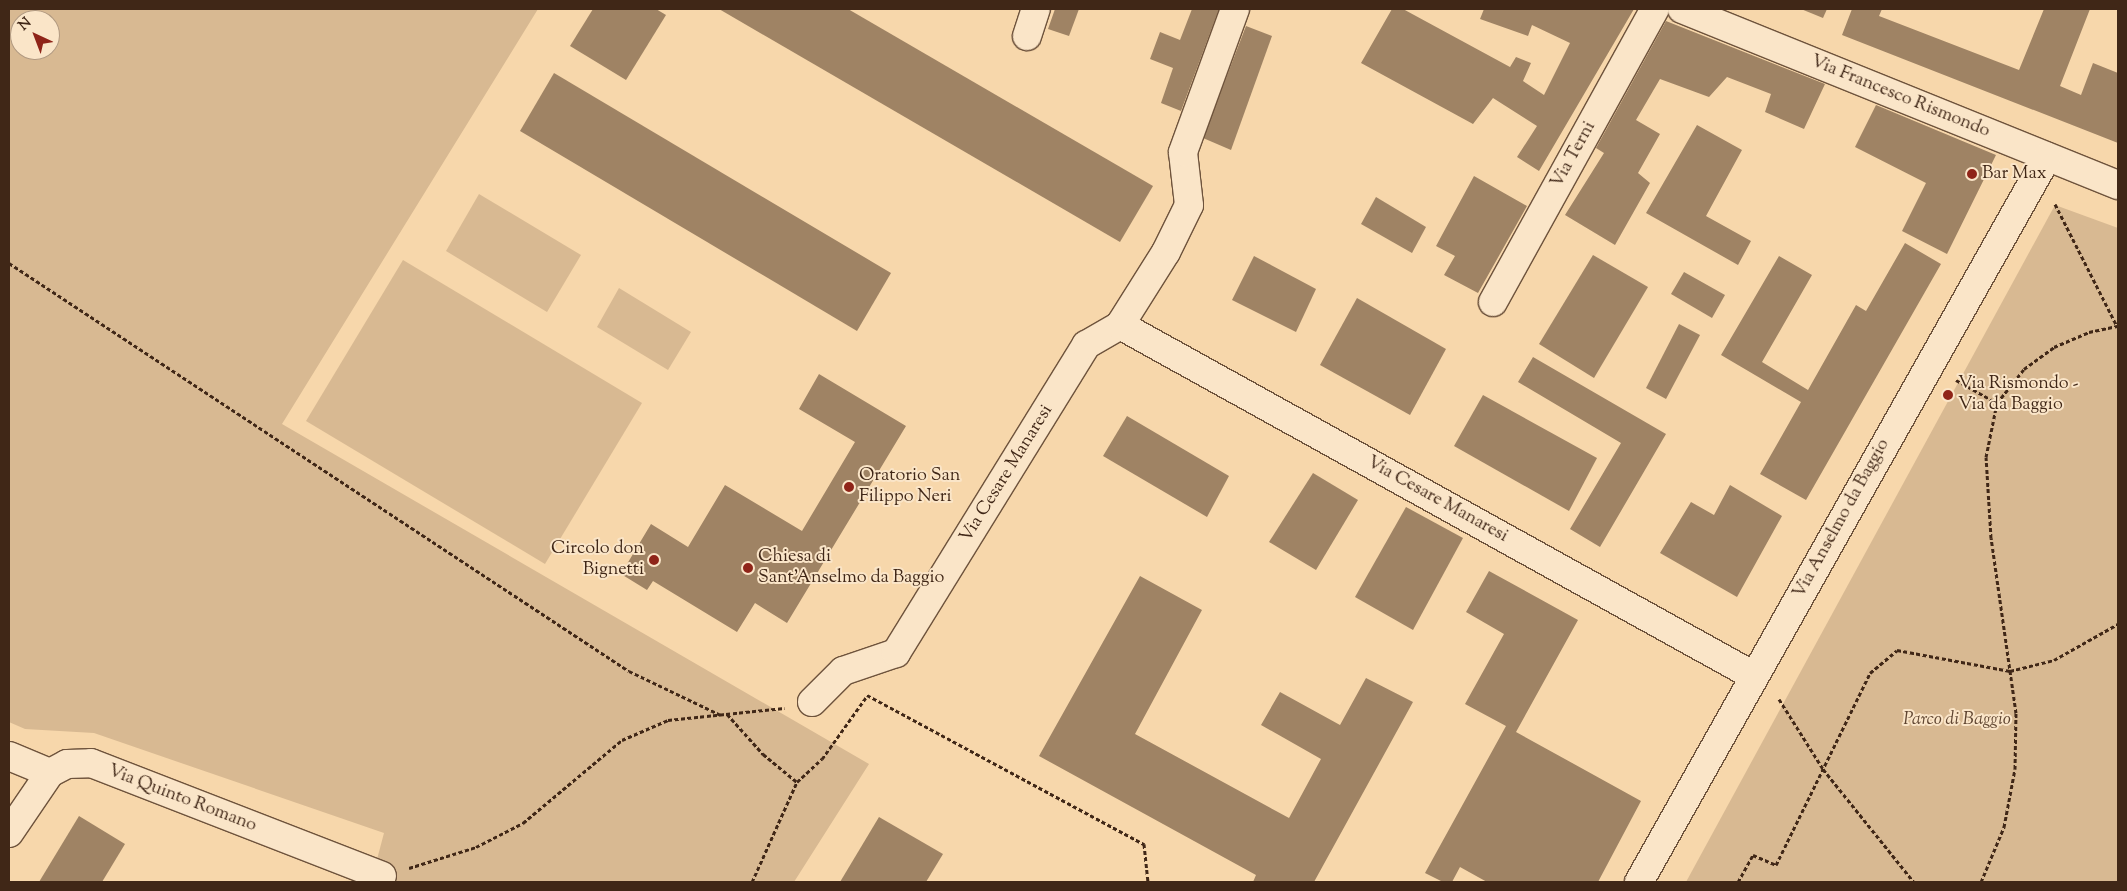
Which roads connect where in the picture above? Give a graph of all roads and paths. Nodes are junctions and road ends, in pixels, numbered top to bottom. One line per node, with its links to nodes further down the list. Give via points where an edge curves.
1 (1036, 9): 5 (street)
2 (1235, 9): 11 (street, Via Cesare Manaresi, via 1183,152 1189,205 1166,252)
3 (1655, 9): 10 (street, Via Terni)
4 (1682, 9): 6 (street, Via Francesco Rismondo)
5 (1027, 36)
6 (2046, 157): 7 (street, Via Francesco Rismondo); 18 (street, Via Anselmo da Baggio)
7 (2118, 185)
8 (2054, 202): 12 (path)
9 (9, 263): 23 (path, via 629,671)
10 (1493, 302)
11 (1120, 325): 16 (street, Via Cesare Manaresi, via 1086,345); 18 (street, Via Cesare Manaresi)
12 (2118, 326): 14 (path, via 2090,332 2054,347 2024,369)
13 (1952, 378): 14 (path)
14 (1997, 403): 17 (path, via 1986,457 1991,538)
15 (2118, 624): 17 (path, via 2054,660)
16 (896, 653): 19 (path); 21 (street, via 843,671)
17 (2010, 671): 25 (path, via 1897,650 1870,673); 35 (path, via 2016,713 2015,769 2004,827)
18 (1754, 676): 32 (street, Via Anselmo da Baggio)
19 (867, 695): 27 (path, via 822,759); 31 (path, via 1144,844)
20 (1779, 699): 25 (path)
21 (812, 702): 22 (path)
22 (727, 714): 23 (path); 27 (path, via 763,754)
23 (721, 715): 29 (path, via 668,720 622,740 523,823 476,847)
24 (9, 756): 26 (street)
25 (1823, 769): 33 (path, via 1776,865 1753,855); 34 (path)
26 (50, 773): 28 (street); 29 (street, Via Quinto Romano, via 67,764 91,763)
27 (797, 782): 30 (path)
28 (9, 833)
29 (382, 876)
30 (752, 882)
31 (1148, 882)
32 (1640, 882)
33 (1738, 882)
34 (1914, 882)
35 (1981, 882)

